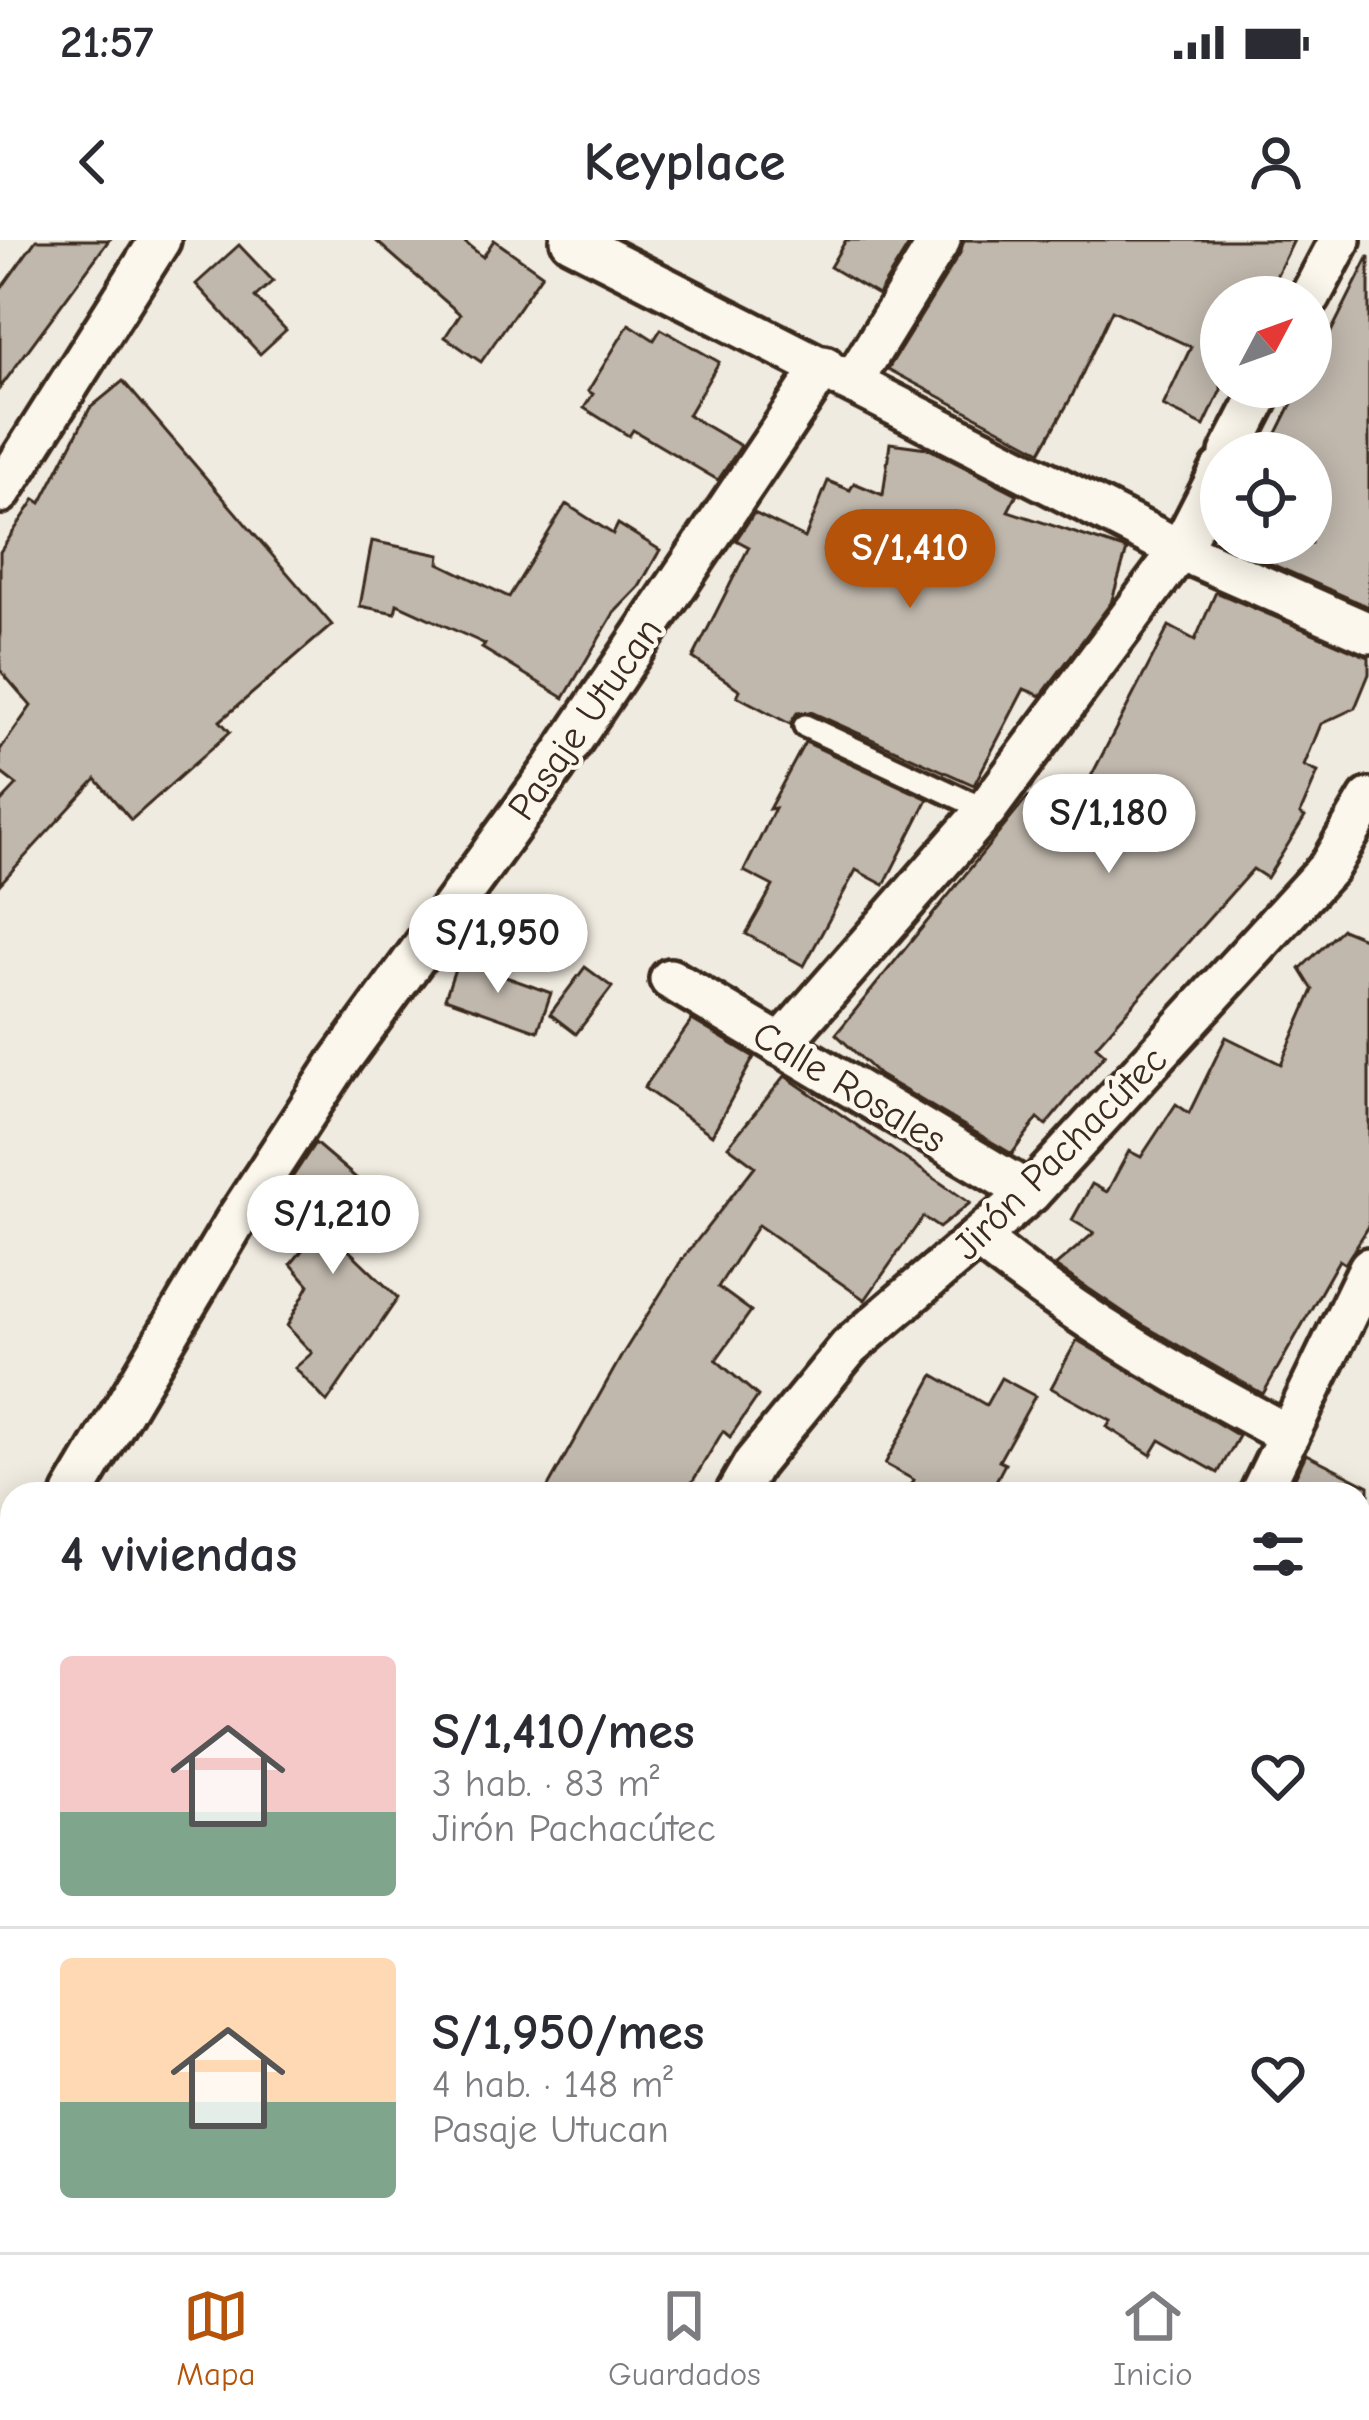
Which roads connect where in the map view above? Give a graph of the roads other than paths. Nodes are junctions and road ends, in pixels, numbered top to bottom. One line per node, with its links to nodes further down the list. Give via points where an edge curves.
1 (160, 240): 7 (street)
2 (571, 240): 6 (street)
3 (940, 240): 6 (street, Pasaje Utucan)
4 (1340, 240): 5 (street)
5 (1321, 276)
6 (838, 373): 9 (street); 20 (street, Pasaje Utucan, via 325,1084)
7 (0, 494)
8 (1200, 511): 9 (street)
9 (1180, 550): 10 (street); 13 (street)
10 (1369, 633)
11 (805, 725): 13 (lane)
12 (1369, 799): 16 (street, Jirón Pachacútec, via 1329,867)
13 (986, 810): 15 (street)
14 (670, 979): 15 (street, Calle Rosales)
15 (780, 1045): 16 (street, Calle Rosales)
16 (1030, 1192): 17 (street, Jirón Pachacútec)
17 (978, 1238): 19 (street, via 1185,1381); 21 (street, Jirón Pachacútec, via 849,1347)
18 (1369, 1268): 19 (street)
19 (1289, 1435): 22 (street)
20 (80, 1482)
21 (743, 1482)
22 (1266, 1482)

